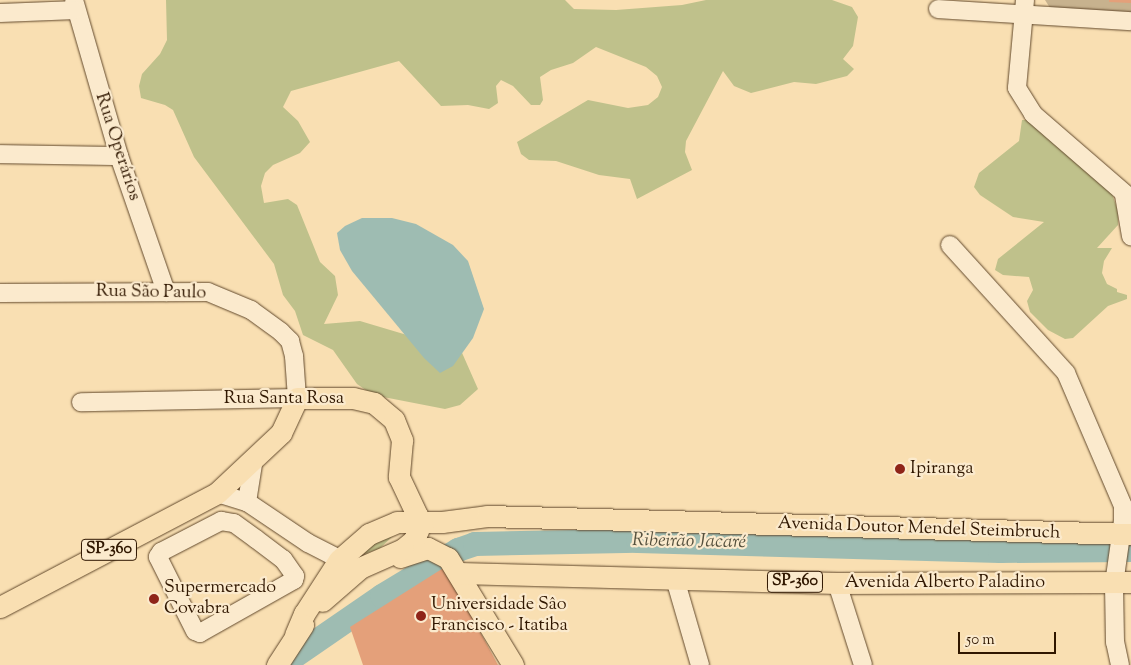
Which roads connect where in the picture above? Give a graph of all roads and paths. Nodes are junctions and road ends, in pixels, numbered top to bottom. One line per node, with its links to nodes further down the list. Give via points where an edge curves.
1 (74, 5): 4 (street); 7 (street, Rua Operários)
2 (1024, 7): 3 (street); 5 (street); 8 (street, via 1017,88 1033,114)
3 (938, 9)
4 (0, 13)
5 (1131, 20)
6 (0, 154): 7 (street)
7 (119, 156): 11 (street, Rua Operários)
8 (1127, 197): 9 (street)
9 (1131, 236)
10 (950, 245): 19 (street, via 1066,373 1123,506)
11 (166, 292): 12 (street, Rua São Paulo); 13 (street, Rua São Paulo, via 208,292 229,298 281,332 290,340 294,356)
12 (0, 294)
13 (297, 398): 14 (street, Rua Santa Rosa); 15 (main road, SP-360, via 281,434); 18 (main road, Rua Santa Rosa, via 353,398 374,403 386,412 394,420 402,440 400,477)
14 (81, 402)
15 (253, 463): 16 (main road, SP-360); 17 (street)
16 (217, 493): 17 (street); 28 (main road, SP-360)
17 (247, 502): 20 (street)
18 (414, 512): 19 (main road, Avenida Doutor Mendel Steimbruch, via 442,522 487,516); 22 (main road, via 354,545); 23 (main road, via 417,536 403,549)
19 (1125, 529): 26 (street)
20 (308, 543): 21 (street); 22 (street)
21 (283, 559): 21 (street, via 226,521 161,552 158,557 195,631 200,633 294,580 295,573)
22 (339, 560): 23 (street); 29 (main road)
23 (366, 569): 24 (main road, via 420,548 436,551); 29 (main road, via 320,602)
24 (458, 570): 25 (main road, Avenida Alberto Paladino / SP-360); 31 (main road)
25 (675, 579): 27 (main road, Avenida Alberto Paladino / SP-360); 32 (street)
26 (1120, 581): 27 (main road, Avenida Alberto Paladino / SP-360); 34 (street, via 1114,642)
27 (837, 583): 33 (street)
28 (0, 607)
29 (294, 635): 30 (main road)
30 (279, 662)
31 (513, 665)
32 (700, 665)
33 (863, 665)
34 (1120, 665)

